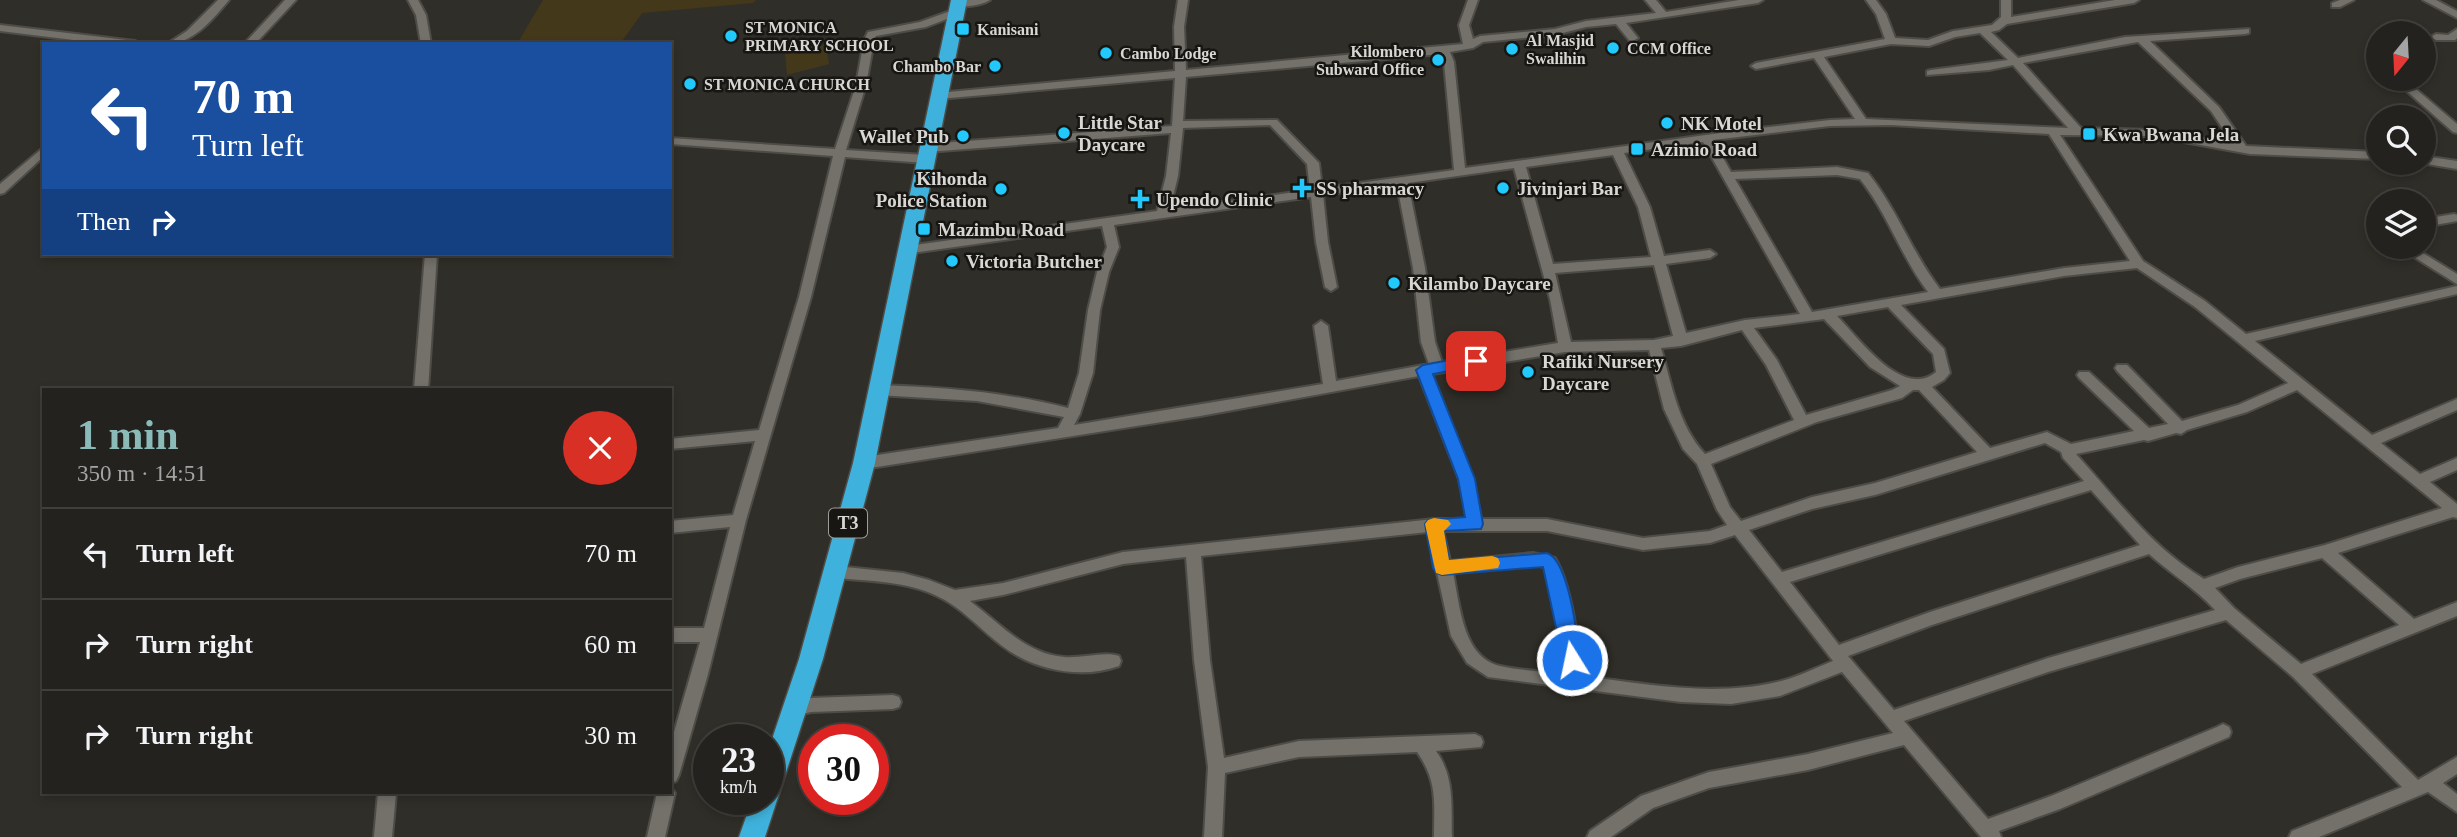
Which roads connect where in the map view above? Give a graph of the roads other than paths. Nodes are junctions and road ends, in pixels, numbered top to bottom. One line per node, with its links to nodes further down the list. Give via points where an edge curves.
1 (224, 0): 30 (street)
2 (291, 0): 31 (street)
3 (413, 0): 32 (street)
4 (985, 0): 15 (street)
5 (1183, 0): 39 (street)
6 (1473, 0): 33 (street, via 1464,24)
7 (1650, 0): 17 (street)
8 (1758, 0): 14 (street)
9 (1871, 0): 28 (street)
10 (2006, 0): 20 (street)
11 (2134, 0): 20 (street)
12 (2349, 0): 16 (street)
13 (2428, 0): 18 (street)
14 (1734, 2): 17 (street)
15 (958, 5): 41 (highway, T3); 52 (street, via 922,25 872,34)
16 (2336, 5)
17 (1664, 15): 19 (street)
18 (2456, 17)
19 (1619, 21): 26 (street); 33 (street, via 1480,39)
20 (2004, 21): 22 (street)
21 (0, 28): 29 (street)
22 (1983, 30): 28 (street, via 1929,43); 36 (street)
23 (2245, 31): 27 (street)
24 (2457, 32): 25 (street, via 2451,38)
25 (2436, 37)
26 (1633, 38)
27 (2141, 38): 36 (street); 49 (street, via 2215,109)
28 (1891, 41): 35 (street)
29 (118, 42)
30 (175, 42)
31 (251, 42)
32 (426, 42)
33 (1469, 46): 34 (street)
34 (1444, 50): 39 (street); 58 (street)
35 (1818, 56): 37 (street); 42 (street)
36 (2015, 61): 38 (street); 46 (street)
37 (1756, 66)
38 (1931, 73)
39 (1179, 75): 41 (street); 43 (street)
40 (2412, 91): 44 (street)
41 (938, 96): 53 (highway, T3)
42 (1862, 122): 45 (street); 47 (street)
43 (1177, 127): 53 (street); 62 (street, via 1273,122 1313,163); 63 (street)
44 (2457, 130)
45 (2052, 131): 46 (street); 72 (street)
46 (2077, 131): 49 (street, via 2151,133)
47 (1706, 138): 50 (street); 59 (street)
48 (672, 141): 52 (street)
49 (2242, 148): 54 (street)
50 (1618, 151): 56 (street); 71 (street, via 1644,207)
51 (42, 152): 61 (street)
52 (840, 152): 53 (street); 100 (street, via 805,298)
53 (926, 154): 67 (highway, T3)
54 (2366, 155)
55 (2436, 161): 57 (street)
56 (1519, 164): 58 (street); 73 (street)
57 (2457, 164)
58 (1460, 173): 60 (street)
59 (1727, 176): 77 (street, via 1838,171 1864,176); 80 (street)
60 (1402, 181): 62 (street); 88 (street, via 1419,268)
61 (0, 190)
62 (1318, 192): 63 (street); 75 (street)
63 (1163, 213): 65 (street)
64 (2456, 220): 66 (street)
65 (1107, 221): 67 (street); 96 (street, via 1113,247 1103,272 1086,373)
66 (2436, 222)
67 (905, 250): 94 (highway, T3)
68 (1710, 254): 71 (street)
69 (431, 256): 93 (street)
70 (2423, 259): 74 (street)
71 (1661, 260): 73 (street); 84 (street)
72 (2139, 264): 77 (street); 83 (street, via 2183,291)
73 (1547, 269): 86 (street)
74 (2457, 280)
75 (1331, 287)
76 (2457, 290): 83 (street)
77 (1936, 293): 78 (street)
78 (1890, 302): 79 (street); 91 (street, via 1939,352 1943,373 1935,381)
79 (1827, 314): 80 (street); 91 (street, via 1888,376)
80 (1808, 317): 81 (street)
81 (1745, 325): 84 (street); 97 (street, via 1772,363)
82 (1321, 326): 92 (street)
83 (2244, 339): 90 (street)
84 (1681, 341): 85 (street)
85 (1654, 345): 86 (street); 106 (street, via 1671,409 1688,446)
86 (1565, 347): 88 (street)
87 (2122, 368): 98 (street)
88 (1430, 369): 92 (street); 114 (street, via 1466,479)
89 (2084, 375): 101 (street)
90 (2300, 383): 98 (street, via 2259,405); 102 (street)
91 (1917, 385): 97 (street); 105 (street)
92 (1331, 387): 99 (street)
93 (421, 388)
94 (878, 390): 96 (street, via 982,397); 107 (highway, T3)
95 (2457, 404): 102 (street)
96 (1073, 414): 99 (street)
97 (1802, 422): 106 (street)
98 (2181, 429): 101 (street)
99 (1062, 433): 107 (street)
100 (764, 435): 103 (street); 112 (street)
101 (2148, 436): 104 (street)
102 (2372, 441): 109 (street)
103 (672, 444)
104 (2069, 450): 105 (street, via 2047,437); 110 (street, via 2070,458)
105 (1986, 453): 116 (street)
106 (1703, 461): 116 (street, via 1717,497)
107 (864, 463): 121 (highway, T3)
108 (2457, 464): 109 (street)
109 (2419, 480): 111 (street)
110 (2094, 484): 117 (street); 122 (street)
111 (2456, 511): 119 (street)
112 (740, 520): 115 (street); 129 (street)
113 (1434, 524): 114 (street); 118 (street); 120 (street)
114 (1475, 524): 116 (street, via 1547,525 1656,544 1710,537)
115 (672, 527)
116 (1736, 527): 122 (street)
117 (2151, 547): 123 (street); 130 (street, via 1930,619)
118 (1193, 550): 124 (street, via 1104,562 1003,589); 143 (street)
119 (2325, 551): 123 (street); 127 (street)
120 (1442, 568): 133 (street, via 1459,636 1473,659 1494,673); 133 (street, via 1533,559 1550,562)
121 (836, 572): 124 (street, via 920,583); 135 (highway, T3)
122 (1779, 579): 130 (street)
123 (2203, 586): 126 (street)
124 (952, 597): 131 (street, via 1012,645 1047,662 1072,667)
125 (2457, 609): 127 (street)
126 (2228, 613): 132 (street); 136 (street, via 2048,665)
127 (2412, 628): 132 (street)
128 (672, 635): 129 (street)
129 (710, 635): 144 (street)
130 (1840, 659): 133 (street, via 1780,688 1731,697); 136 (street)
131 (1113, 661)
132 (2299, 672): 145 (street)
133 (1575, 682)
134 (892, 702): 135 (street)
135 (795, 709): 139 (highway, T3)
136 (1892, 718): 138 (street)
137 (2223, 732): 150 (street)
138 (1907, 737): 150 (street); 157 (street, via 1709,780 1647,802)
139 (784, 742)
140 (1475, 742): 141 (street)
141 (1421, 744): 143 (street, via 1299,749); 156 (street, via 1436,765 1442,784)
142 (2457, 765): 145 (street)
143 (1217, 767): 155 (street)
144 (672, 768)
145 (2422, 786): 148 (street); 151 (street)
146 (387, 794): 152 (street)
147 (666, 794): 153 (street)
148 (2457, 804)
149 (760, 815): 154 (highway)
150 (1988, 833)
151 (2308, 835)
152 (383, 837)
153 (656, 837)
154 (752, 837)
155 (1213, 837)
156 (1443, 837)
157 (1596, 837)

